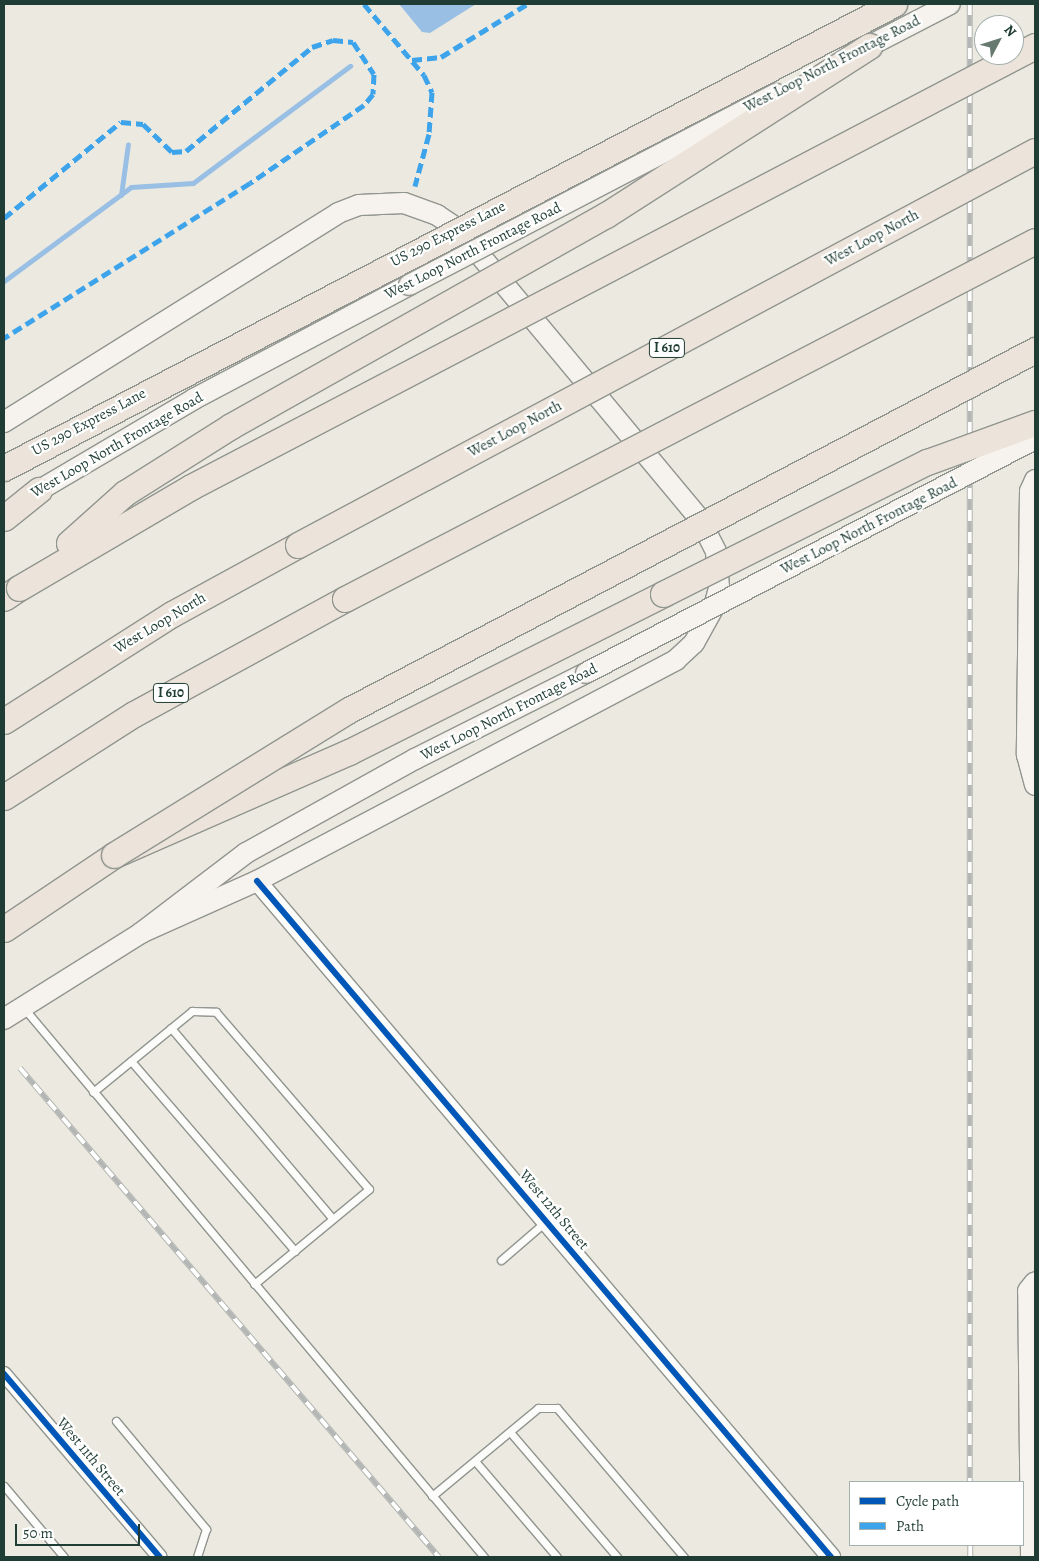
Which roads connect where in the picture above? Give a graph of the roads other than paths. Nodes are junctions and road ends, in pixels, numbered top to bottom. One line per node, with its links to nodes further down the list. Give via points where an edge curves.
1 (894, 4): 11 (highway, US 290 Express Lane, bridge)
2 (950, 4): 3 (main road, West Loop North Frontage Road)
3 (869, 46): 13 (main road, West Loop North Frontage Road, bridge, via 194,399); 16 (highway, bridge, via 527,262 335,364 223,430 125,493)
4 (1035, 46): 16 (highway, bridge, via 191,486)
5 (1035, 150): 17 (highway, West Loop North / I 610, bridge, via 172,614)
6 (1035, 241): 19 (highway, I 610, bridge, via 345,599 134,714)
7 (1035, 350): 20 (highway, bridge, via 349,710)
8 (4, 422): 21 (main road, via 338,214 358,205 404,203 437,215 459,230 699,518 716,552 719,588 703,630 676,660)
9 (1035, 423): 20 (highway, bridge, via 927,462 349,752)
10 (1035, 439): 23 (main road, West Loop North Frontage Road, bridge, via 416,759 246,853)
11 (4, 468)
12 (1035, 480): 18 (main road, via 1030,490 1027,755)
13 (39, 490): 14 (main road, West Loop North Frontage Road); 15 (highway)
14 (4, 512)
15 (4, 518)
16 (11, 593)
17 (4, 721)
18 (1035, 785)
19 (4, 797)
20 (114, 855): 22 (highway)
21 (257, 881): 23 (main road); 30 (street, West 12th Street)
22 (4, 929)
23 (141, 933): 24 (main road, West Loop North Frontage Road)
24 (23, 1007): 25 (main road, West Loop North Frontage Road); 28 (lane)
25 (4, 1019)
26 (171, 1028): 27 (lane); 29 (lane); 29 (lane, via 192,1011 216,1012 369,1189)
27 (131, 1061): 28 (lane); 31 (lane)
28 (93, 1092): 34 (lane)
29 (333, 1219): 31 (lane)
30 (547, 1220): 32 (lane); 48 (street, West 12th Street)
31 (295, 1251): 34 (lane)
32 (501, 1260)
33 (1035, 1282): 49 (main road, via 1028,1291)
34 (254, 1284): 40 (lane)
35 (4, 1374): 42 (street, West 11th Street)
36 (116, 1421): 43 (lane, via 206,1529)
37 (510, 1432): 38 (lane); 46 (lane); 47 (lane, via 538,1408 557,1408)
38 (475, 1461): 40 (lane); 45 (lane)
39 (4, 1486): 41 (lane)
40 (432, 1496): 44 (lane)
41 (64, 1557)
42 (160, 1557)
43 (197, 1557)
44 (484, 1557)
45 (557, 1557)
46 (617, 1557)
47 (684, 1557)
48 (831, 1557)
49 (1031, 1557)

